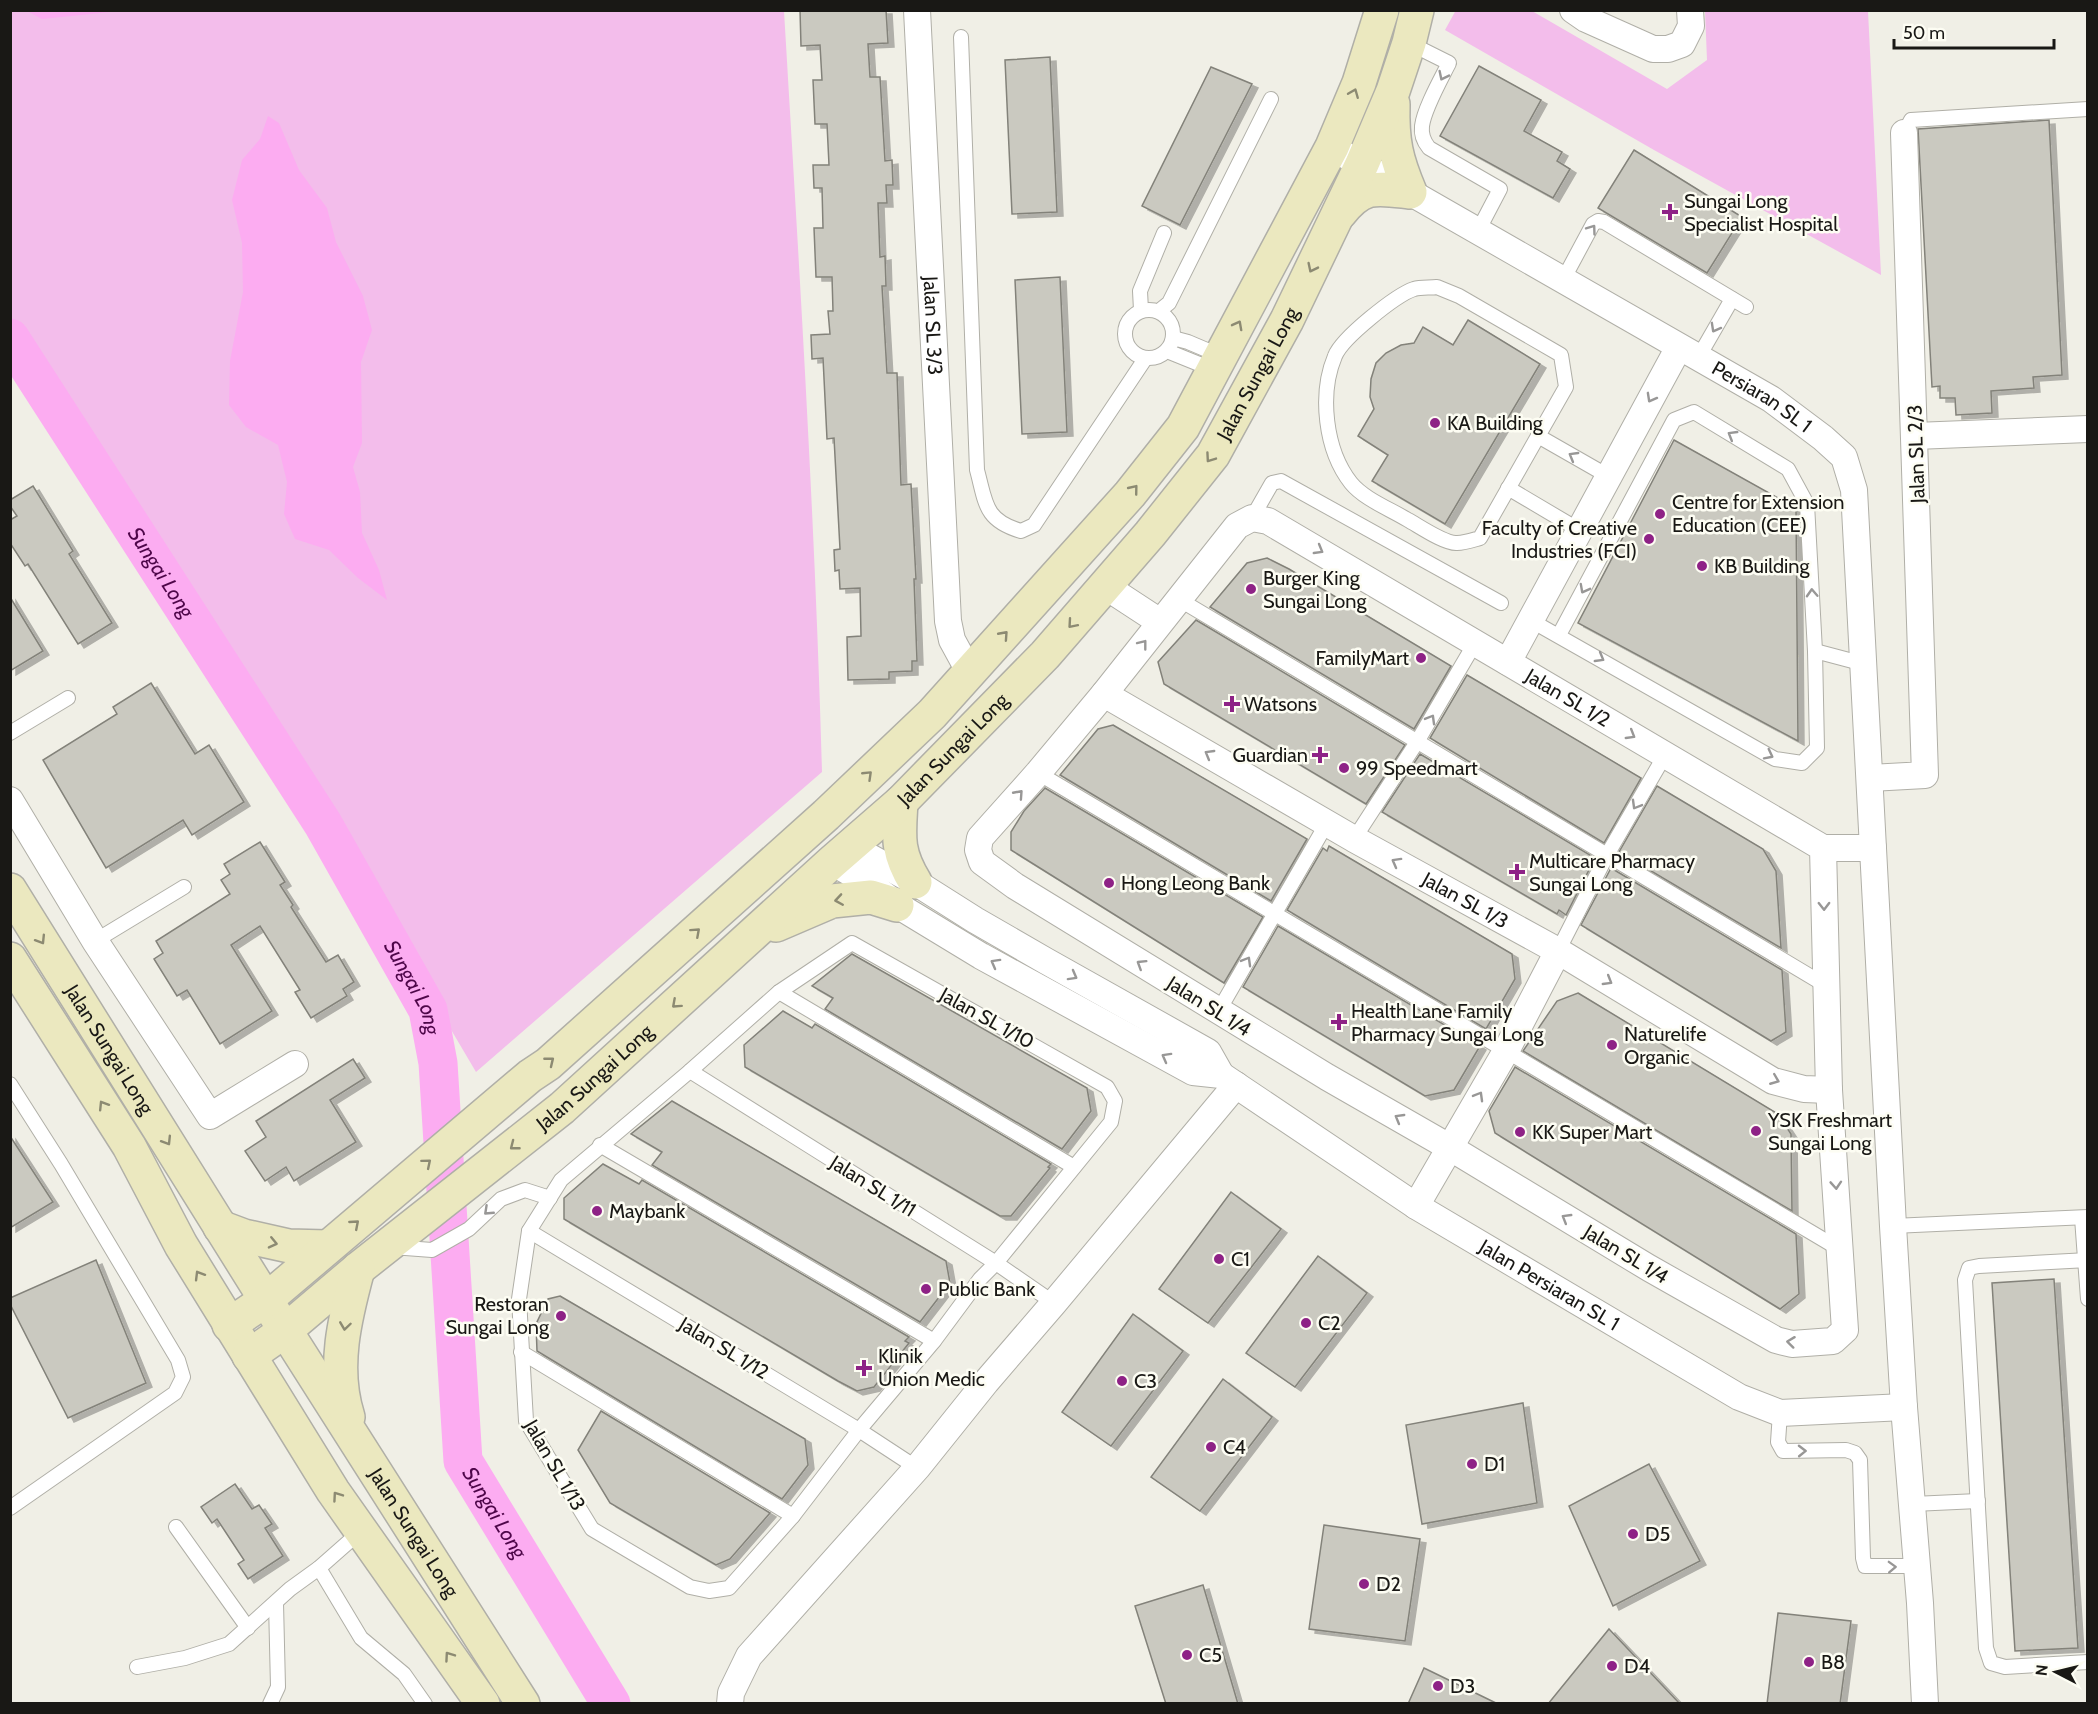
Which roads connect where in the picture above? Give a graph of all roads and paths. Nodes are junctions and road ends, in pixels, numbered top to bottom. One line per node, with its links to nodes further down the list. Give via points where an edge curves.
1 (917, 10): 44 (street, Jalan SL 3/3, via 948,621 952,640)
2 (1382, 10): 12 (street, Jalan Sungai Long, one-way to 2, via 1359,83)
3 (1417, 10): 7 (street, Jalan Sungai Long)
4 (1573, 10): 5 (street, via 1653,49 1682,44 1691,26)
5 (1690, 10)
6 (961, 38): 25 (lane, via 977,470 988,510 1004,526 1021,531 1034,525)
7 (1409, 43): 8 (street, Jalan Sungai Long); 16 (lane, one-way to 16, via 1449,63 1422,126 1424,141 1429,148 1500,189)
8 (1393, 91): 13 (street, Jalan Sungai Long); 14 (street, via 1395,150)
9 (1271, 99): 22 (lane, via 1169,303)
10 (2088, 108): 11 (lane, via 1911,120)
11 (1904, 133): 29 (street, Jalan SL 2/3)
12 (1332, 147): 13 (street, Persiaran SL 1); 26 (street, Jalan Sungai Long, one-way to 12)
13 (1362, 164): 14 (street, Persiaran SL 1); 15 (street, Jalan Sungai Long)
14 (1410, 192): 15 (street, via 1365,192 1352,198); 16 (street, Persiaran SL 1)
15 (1338, 215): 34 (street, Jalan Sungai Long, one-way to 34, via 1287,320 1213,455)
16 (1478, 231): 18 (street, Persiaran SL 1)
17 (1164, 233): 21 (lane, via 1140,291)
18 (1563, 280): 19 (lane, one-way to 19, via 1598,221); 24 (street, Persiaran SL 1)
19 (1732, 299): 20 (lane); 24 (lane, one-way to 24)
20 (1746, 307)
21 (1141, 310): 22 (lane); 25 (lane, via 1128,320 1124,336 1130,351)
22 (1159, 311): 23 (lane, via 1172,324)
23 (1170, 344): 25 (lane, via 1157,357); 26 (lane)
24 (1689, 352): 30 (street, one-way to 30); 43 (street, Persiaran SL 1, via 1771,399 1844,456 1854,490)
25 (1145, 358)
26 (1218, 363): 44 (street, Jalan Sungai Long, one-way to 26, via 1130,494 1182,427)
27 (2088, 429): 29 (street)
28 (1538, 436): 30 (lane, one-way to 28); 31 (lane); 31 (lane, via 1566,387 1561,355 1437,287 1414,289 1380,310 1354,331 1335,354 1327,382 1330,439 1352,484 1455,544 1480,538)
29 (1915, 436): 51 (street, Jalan SL 2/3, via 1925,775)
30 (1608, 476): 33 (street)
31 (1508, 488): 33 (lane)
32 (1260, 519): 35 (street, Jalan SL 1/4, via 1237,526); 36 (lane, via 1272,483 1281,481); 40 (street, Jalan SL 1/2, one-way to 40)
33 (1579, 530): 37 (street)
34 (1105, 586): 38 (street); 53 (street, Jalan Sungai Long, one-way to 53, via 1045,656)
35 (1180, 600): 38 (street, Jalan SL 1/4); 48 (lane)
36 (1501, 603)
37 (1530, 620): 39 (lane); 42 (street)
38 (1160, 622): 45 (street, Jalan SL 1/4, one-way to 38)
39 (1559, 635): 41 (lane, one-way to 41, via 1775,759 1802,764 1817,748); 41 (lane, one-way to 39, via 1807,504 1788,469 1694,412 1674,420)
40 (1475, 643): 42 (street, Jalan SL 1/2); 48 (lane, one-way to 40)
41 (1815, 651): 43 (lane)
42 (1508, 662): 49 (street, Jalan SL 1/2, one-way to 49)
43 (1864, 663): 51 (street, Persiaran SL 1)
44 (970, 673): 56 (street, Jalan Sungai Long, one-way to 44)
45 (1104, 694): 50 (street, Jalan SL 1/4); 54 (street, Jalan SL 1/3, one-way to 45)
46 (68, 698): 47 (lane)
47 (10, 733)
48 (1417, 742): 55 (lane); 59 (lane)
49 (1665, 755): 57 (street, Jalan SL 1/2); 59 (lane, one-way to 59)
50 (1038, 773): 63 (lane); 70 (street, Jalan SL 1/4, one-way to 50, via 982,862 980,838)
51 (1870, 778): 58 (street, Persiaran SL 1)
52 (10, 800): 65 (street)
53 (901, 802): 56 (street, Jalan Sungai Long); 62 (street, via 899,841)
54 (1326, 823): 55 (street, Jalan SL 1/3); 63 (lane)
55 (1354, 839): 66 (street, Jalan SL 1/3, one-way to 55)
56 (827, 840): 62 (street, via 873,886); 64 (street, Jalan Sungai Long); 87 (street, Jalan Sungai Long, one-way to 56, via 530,1076)
57 (1823, 848): 58 (street); 68 (street, one-way to 68)
58 (1873, 848): 83 (street, Persiaran SL 1)
59 (1607, 855): 66 (lane); 68 (lane)
60 (184, 887): 65 (lane)
61 (10, 890): 84 (street, Jalan Sungai Long, one-way to 84)
62 (906, 893): 64 (street, one-way to 64, via 832,900); 74 (street, via 981,956 1192,1072)
63 (1274, 914): 70 (lane, one-way to 63); 71 (lane)
64 (750, 936): 86 (street, Jalan Sungai Long, one-way to 86, via 562,1108 449,1198)
65 (95, 941): 72 (street, via 210,1116)
66 (1558, 951): 71 (street); 76 (street, Jalan SL 1/3, one-way to 76, via 1773,1081)
67 (10, 959): 95 (street, Jalan Sungai Long, one-way to 67, via 129,1146)
68 (1825, 985): 76 (street)
69 (779, 992): 73 (lane); 79 (lane); 79 (lane, Jalan SL 1/10, via 852,943 1107,1087 1115,1101 1111,1122)
70 (1218, 1012): 78 (street, Jalan SL 1/4, one-way to 70)
71 (1506, 1051): 78 (street, one-way to 71); 88 (lane)
72 (295, 1064)
73 (690, 1071): 77 (lane); 90 (lane, Jalan SL 1/11)
74 (1228, 1080): 81 (street, Jalan Persiaran SL 1); 94 (street)
75 (10, 1084): 107 (lane, via 178,1360 183,1377 175,1393)
76 (1829, 1090): 88 (street, one-way to 88)
77 (600, 1145): 80 (lane, via 561,1180); 97 (lane)
78 (1449, 1147): 81 (street); 88 (street, Jalan SL 1/4, one-way to 78, via 1845,1330 1833,1341 1792,1344 1776,1340)
79 (1074, 1167): 90 (lane)
80 (550, 1198): 85 (lane); 86 (lane, one-way to 86, via 525,1190 501,1199 468,1229)
81 (1416, 1206): 101 (street, Jalan Persiaran SL 1, via 1739,1397)
82 (2085, 1217): 83 (lane); 89 (lane)
83 (1893, 1226): 100 (street, Persiaran SL 1)
84 (220, 1227): 87 (street, one-way to 87, via 289,1246); 93 (street, Jalan Sungai Long)
85 (529, 1231): 98 (lane, Jalan SL 1/13, via 519,1299); 102 (lane, Jalan SL 1/12)
86 (426, 1236): 91 (street, Jalan Sungai Long, via 387,1247)
87 (327, 1247): 93 (street, Jalan Sungai Long)
88 (1841, 1250)
89 (2086, 1261): 92 (lane); 105 (lane, via 1969,1268 1965,1280)
90 (996, 1263): 94 (lane, Jalan SL 1/11); 97 (lane)
91 (358, 1269): 96 (street, Jalan Sungai Long); 103 (street, one-way to 103, via 340,1356 342,1399)
92 (2088, 1299)
93 (266, 1300): 95 (street, Jalan Sungai Long); 96 (street, Jalan Sungai Long)
94 (1054, 1303): 104 (street)
95 (229, 1325): 99 (street, Jalan Sungai Long)
96 (286, 1330): 99 (street, Jalan Sungai Long); 103 (street, Jalan Sungai Long)
97 (934, 1341): 102 (lane)
98 (521, 1352): 108 (lane); 108 (lane, Jalan SL 1/13, via 526,1421 592,1529 690,1587 710,1591 729,1588)
99 (249, 1356): 110 (street, Jalan Sungai Long, one-way to 99)
100 (1904, 1407): 101 (street, Jalan Persiaran SL 1); 106 (street, Persiaran SL 1)
101 (1780, 1413): 111 (lane, one-way to 111, via 1778,1442 1783,1450 1846,1450 1860,1460 1865,1566)
102 (859, 1430): 104 (lane, Jalan SL 1/12); 108 (lane)
103 (354, 1437): 120 (street, Jalan Sungai Long)
104 (917, 1468): 121 (street, via 749,1656 730,1693)
105 (1978, 1501): 106 (lane); 115 (lane, via 1986,1648 1991,1663 2005,1667)
106 (1913, 1504): 111 (street, Persiaran SL 1)
107 (10, 1508)
108 (793, 1516)
109 (176, 1527): 114 (lane)
110 (361, 1531): 112 (lane); 119 (street, Jalan Sungai Long, one-way to 110)
111 (1918, 1566): 122 (street, Persiaran SL 1)
112 (320, 1568): 113 (lane); 118 (lane, via 361,1638 404,1674)
113 (276, 1604): 114 (lane); 117 (lane, via 278,1687)
114 (248, 1628): 116 (lane, via 229,1644)
115 (2088, 1662)
116 (137, 1667)
117 (270, 1704)
118 (425, 1704)
119 (483, 1704)
120 (523, 1704)
121 (730, 1704)
122 (1925, 1704)

